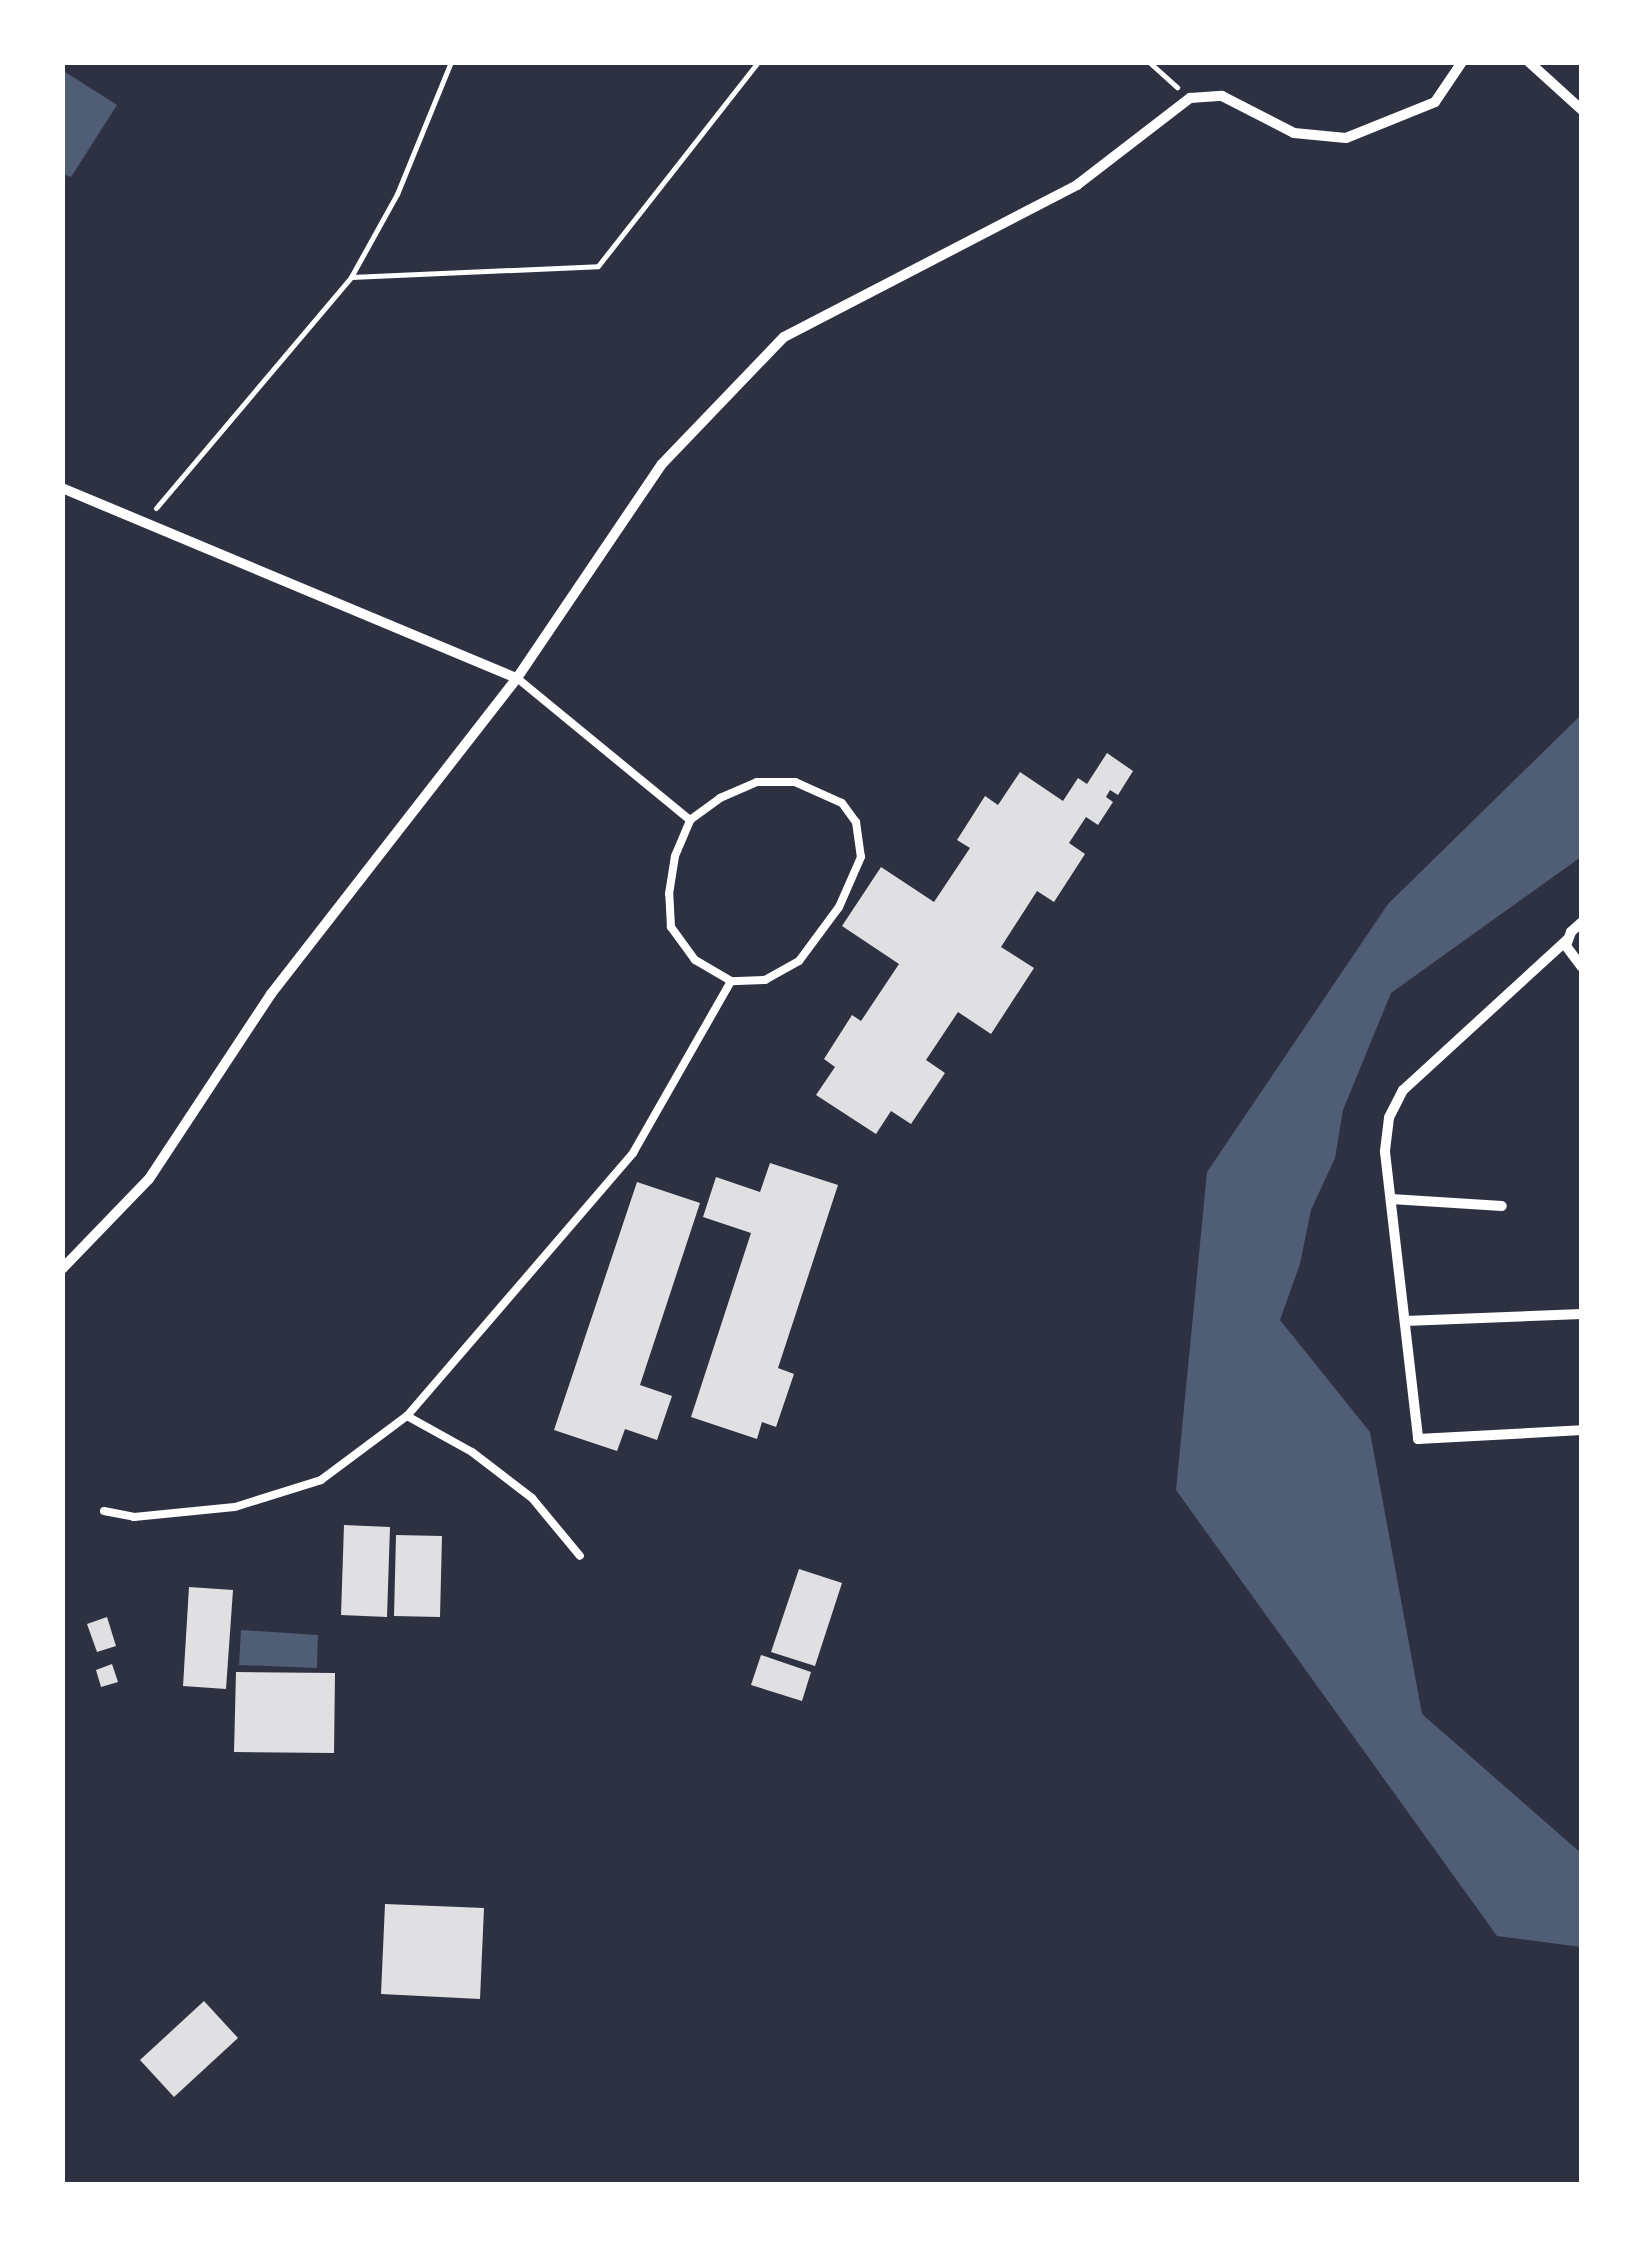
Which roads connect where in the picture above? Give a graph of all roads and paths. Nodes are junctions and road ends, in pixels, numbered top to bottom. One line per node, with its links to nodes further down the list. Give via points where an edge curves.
1 (451, 62): 8 (path, via 396,194)
2 (758, 62): 8 (path, via 598,266)
3 (1149, 62): 6 (path)
4 (1462, 62): 6 (street, via 1435,102 1346,138 1294,132 1222,96)
5 (1529, 62): 7 (street)
6 (1190, 98): 11 (street, via 1078,185 784,337 662,464)
7 (1582, 110)
8 (350, 277): 10 (path)
9 (62, 488): 10 (street)
10 (144, 522): 11 (street)
11 (517, 678): 12 (lane); 19 (street, via 271,994 149,1179)
12 (690, 820): 16 (lane, via 675,856 672,927 696,960); 16 (lane, via 757,782 795,782 842,803 856,822 861,857 839,907 798,961 764,980)
13 (1582, 922): 14 (street)
14 (1568, 939): 15 (street, via 1568,953); 17 (street, via 1403,1090 1386,1144)
15 (1582, 967)
16 (731, 981): 22 (lane, via 632,1153)
17 (1391, 1200): 18 (street); 21 (street)
18 (1502, 1206)
19 (62, 1269)
20 (1582, 1314): 21 (street)
21 (1405, 1322): 23 (street, via 1418,1439)
22 (407, 1416): 24 (lane, via 321,1480 236,1508 134,1517); 25 (lane, via 472,1452 532,1498)
23 (1582, 1430)
24 (104, 1512)
25 (580, 1556)

